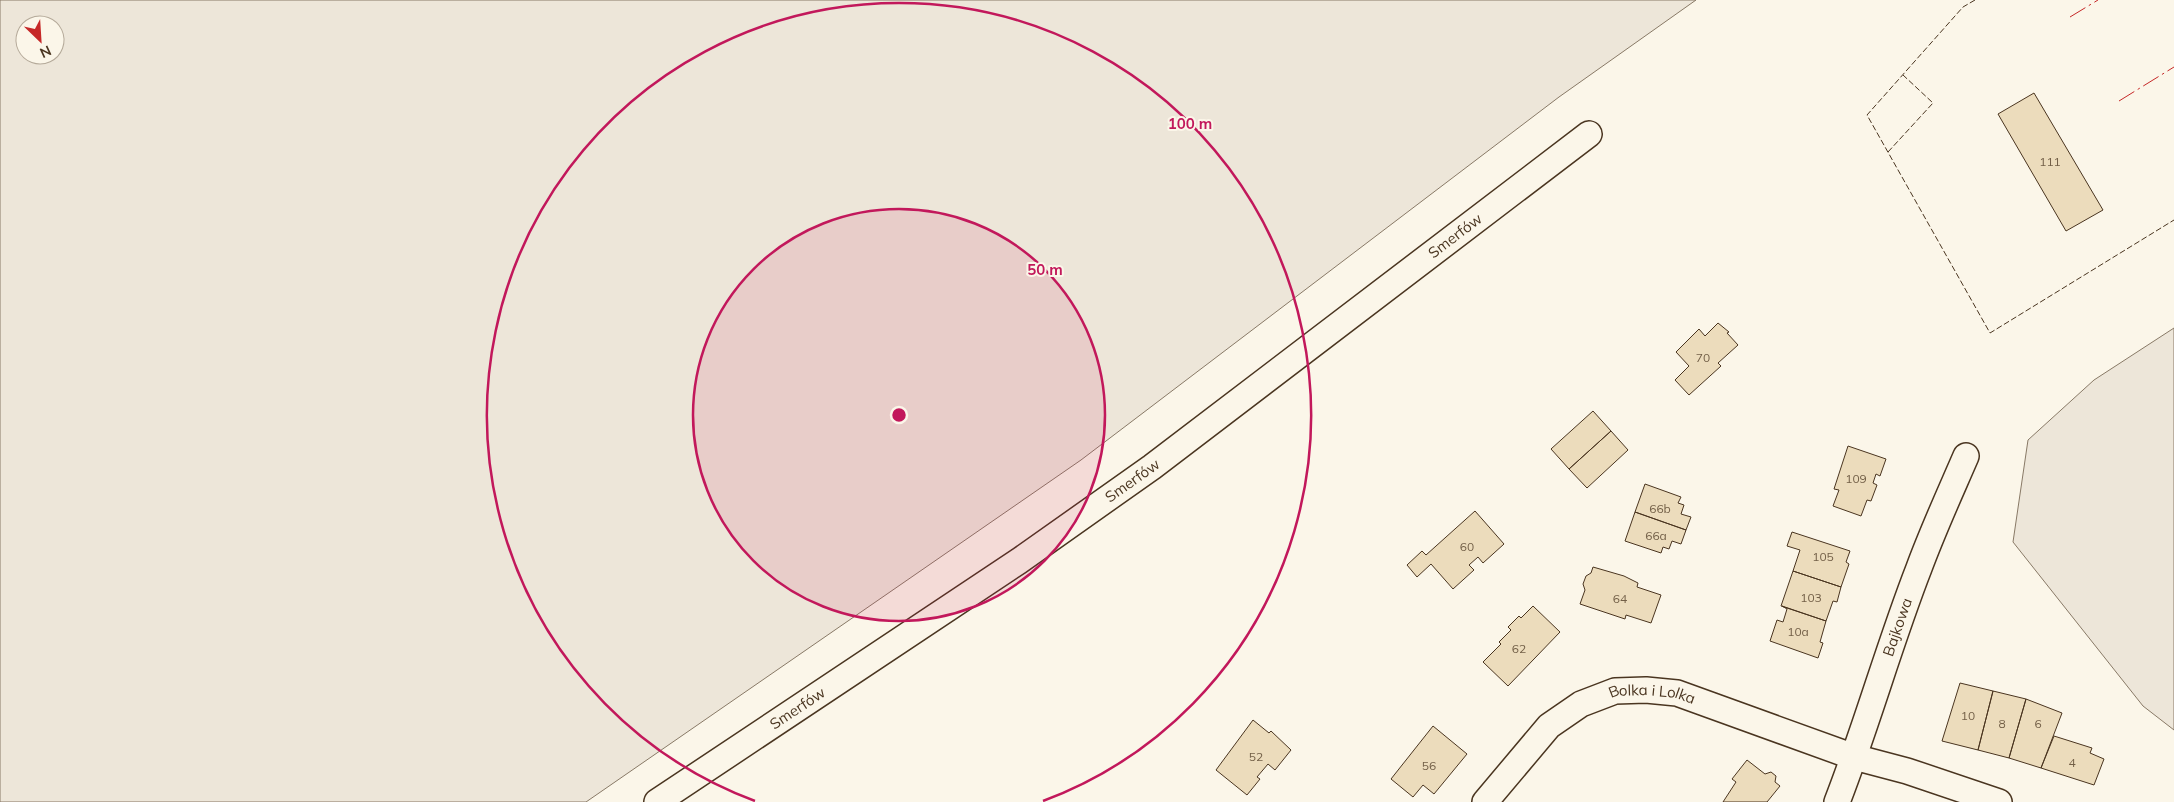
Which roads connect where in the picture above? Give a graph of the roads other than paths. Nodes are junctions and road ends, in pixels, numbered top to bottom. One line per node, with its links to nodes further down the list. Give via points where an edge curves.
1 (1589, 134): 4 (street, Smerfów, via 1152,466 1019,561)
2 (1966, 456): 3 (street, Bajkowa, via 1919,568)
3 (1854, 757): 5 (street, Bolka i Lolka, via 1677,694 1646,690 1616,692 1581,704 1549,726); 6 (street, Bajkowa); 7 (street, Bolka i Lolka)
4 (657, 802)
5 (1485, 802)
6 (1837, 802)
7 (1999, 802)

